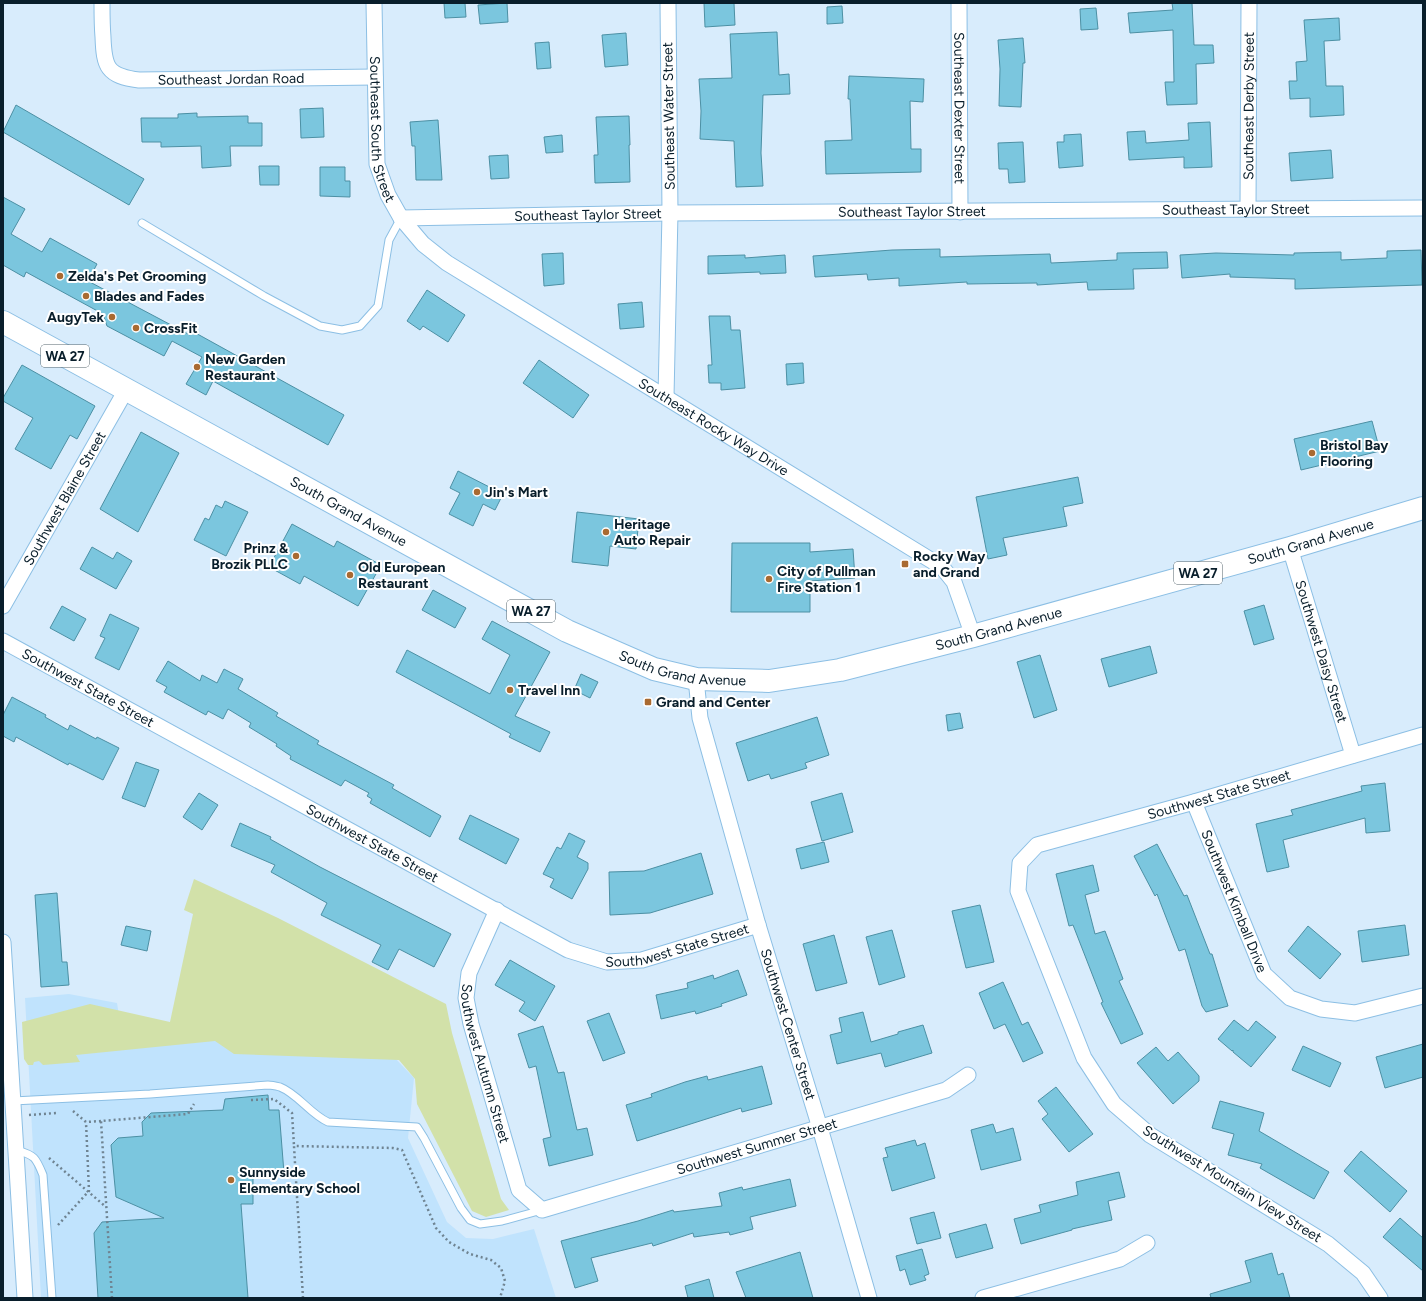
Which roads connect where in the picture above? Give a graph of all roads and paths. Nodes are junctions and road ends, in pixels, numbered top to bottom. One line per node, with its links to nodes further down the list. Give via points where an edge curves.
1 (102, 3): 6 (street, Southeast Jordan Road, via 105,63 113,73 126,78 139,80)
2 (374, 3): 6 (street, Southeast South Street)
3 (668, 3): 10 (street, Southeast Water Street)
4 (959, 3): 9 (street, Southeast Dexter Street)
5 (1249, 3): 8 (street, Southeast Derby Street)
6 (375, 77): 11 (street, Southeast South Street, via 377,164 388,195)
7 (1423, 208): 8 (street, Southeast Taylor Street)
8 (1248, 209): 9 (street, Southeast Taylor Street)
9 (960, 212): 10 (street, Southeast Taylor Street)
10 (670, 213): 11 (street, Southeast Taylor Street); 16 (street, Southeast Water Street)
11 (402, 218): 12 (lane, via 390,240 378,306 360,326 342,330 320,326 257,292); 13 (street, Southeast South Street)
12 (142, 223)
13 (423, 244): 16 (street, Southeast Rocky Way Drive, via 447,263)
14 (3, 322): 15 (main road, South Grand Avenue / WA 27)
15 (126, 390): 19 (street, Southwest Blaine Street); 22 (main road, South Grand Avenue / WA 27, via 567,631 654,669)
16 (666, 397): 20 (street, Southeast Rocky Way Drive, via 942,567 954,582)
17 (1423, 508): 18 (main road, South Grand Avenue / WA 27)
18 (1290, 548): 20 (main road, South Grand Avenue / WA 27); 24 (street, Southwest Daisy Street)
19 (3, 606)
20 (973, 636): 22 (main road, South Grand Avenue / WA 27, via 840,670 769,680)
21 (3, 641): 27 (street, Southwest State Street)
22 (696, 679): 28 (street, Southwest Center Street, via 700,718)
23 (1423, 735): 24 (street, Southwest State Street)
24 (1353, 756): 25 (street, Southwest State Street)
25 (1194, 802): 26 (street, Southwest State Street, via 1037,845); 30 (street, Southwest Kimball Drive, via 1264,974 1290,998 1321,1009 1355,1013)
26 (1020, 863): 56 (street, Southwest Mountain View Street, via 1018,891 1084,1058 1114,1104 1150,1135 1328,1244 1363,1273)
27 (497, 910): 28 (street, Southwest State Street, via 568,950 607,962 642,960); 46 (street, Southwest Autumn Street, via 469,973 466,998 520,1190)
28 (758, 925): 40 (street, Southwest Center Street)
29 (3, 942): 32 (street)
30 (1423, 996)
31 (968, 1075): 40 (street, Southwest Summer Street, via 946,1090)
32 (13, 1101): 42 (street); 46 (lane, via 268,1085 280,1087 320,1119 328,1122 416,1127 470,1220 480,1224 502,1221)
33 (245, 1101): 41 (path, via 274,1099 292,1113)
34 (201, 1104): 38 (path, via 194,1104 188,1114)
35 (67, 1111): 39 (path, via 74,1110)
36 (60, 1112): 37 (path)
37 (24, 1115)
38 (101, 1121): 39 (path); 45 (path)
39 (86, 1122): 44 (path)
40 (820, 1128): 46 (street, Southwest Summer Street); 54 (street, Southwest Center Street)
41 (294, 1146): 52 (path); 53 (path, via 402,1150 436,1228 449,1242 470,1254 491,1260 501,1268 505,1281)
42 (16, 1150): 49 (street); 50 (lane, via 29,1154 38,1162 43,1175)
43 (48, 1156): 44 (path)
44 (89, 1191): 45 (path); 47 (path)
45 (106, 1208): 51 (path)
46 (542, 1210)
47 (54, 1229)
48 (1147, 1244): 55 (street, via 1120,1259)
49 (25, 1298)
50 (52, 1298)
51 (112, 1298)
52 (303, 1298)
53 (500, 1298)
54 (868, 1298)
55 (983, 1298)
56 (1380, 1298)

